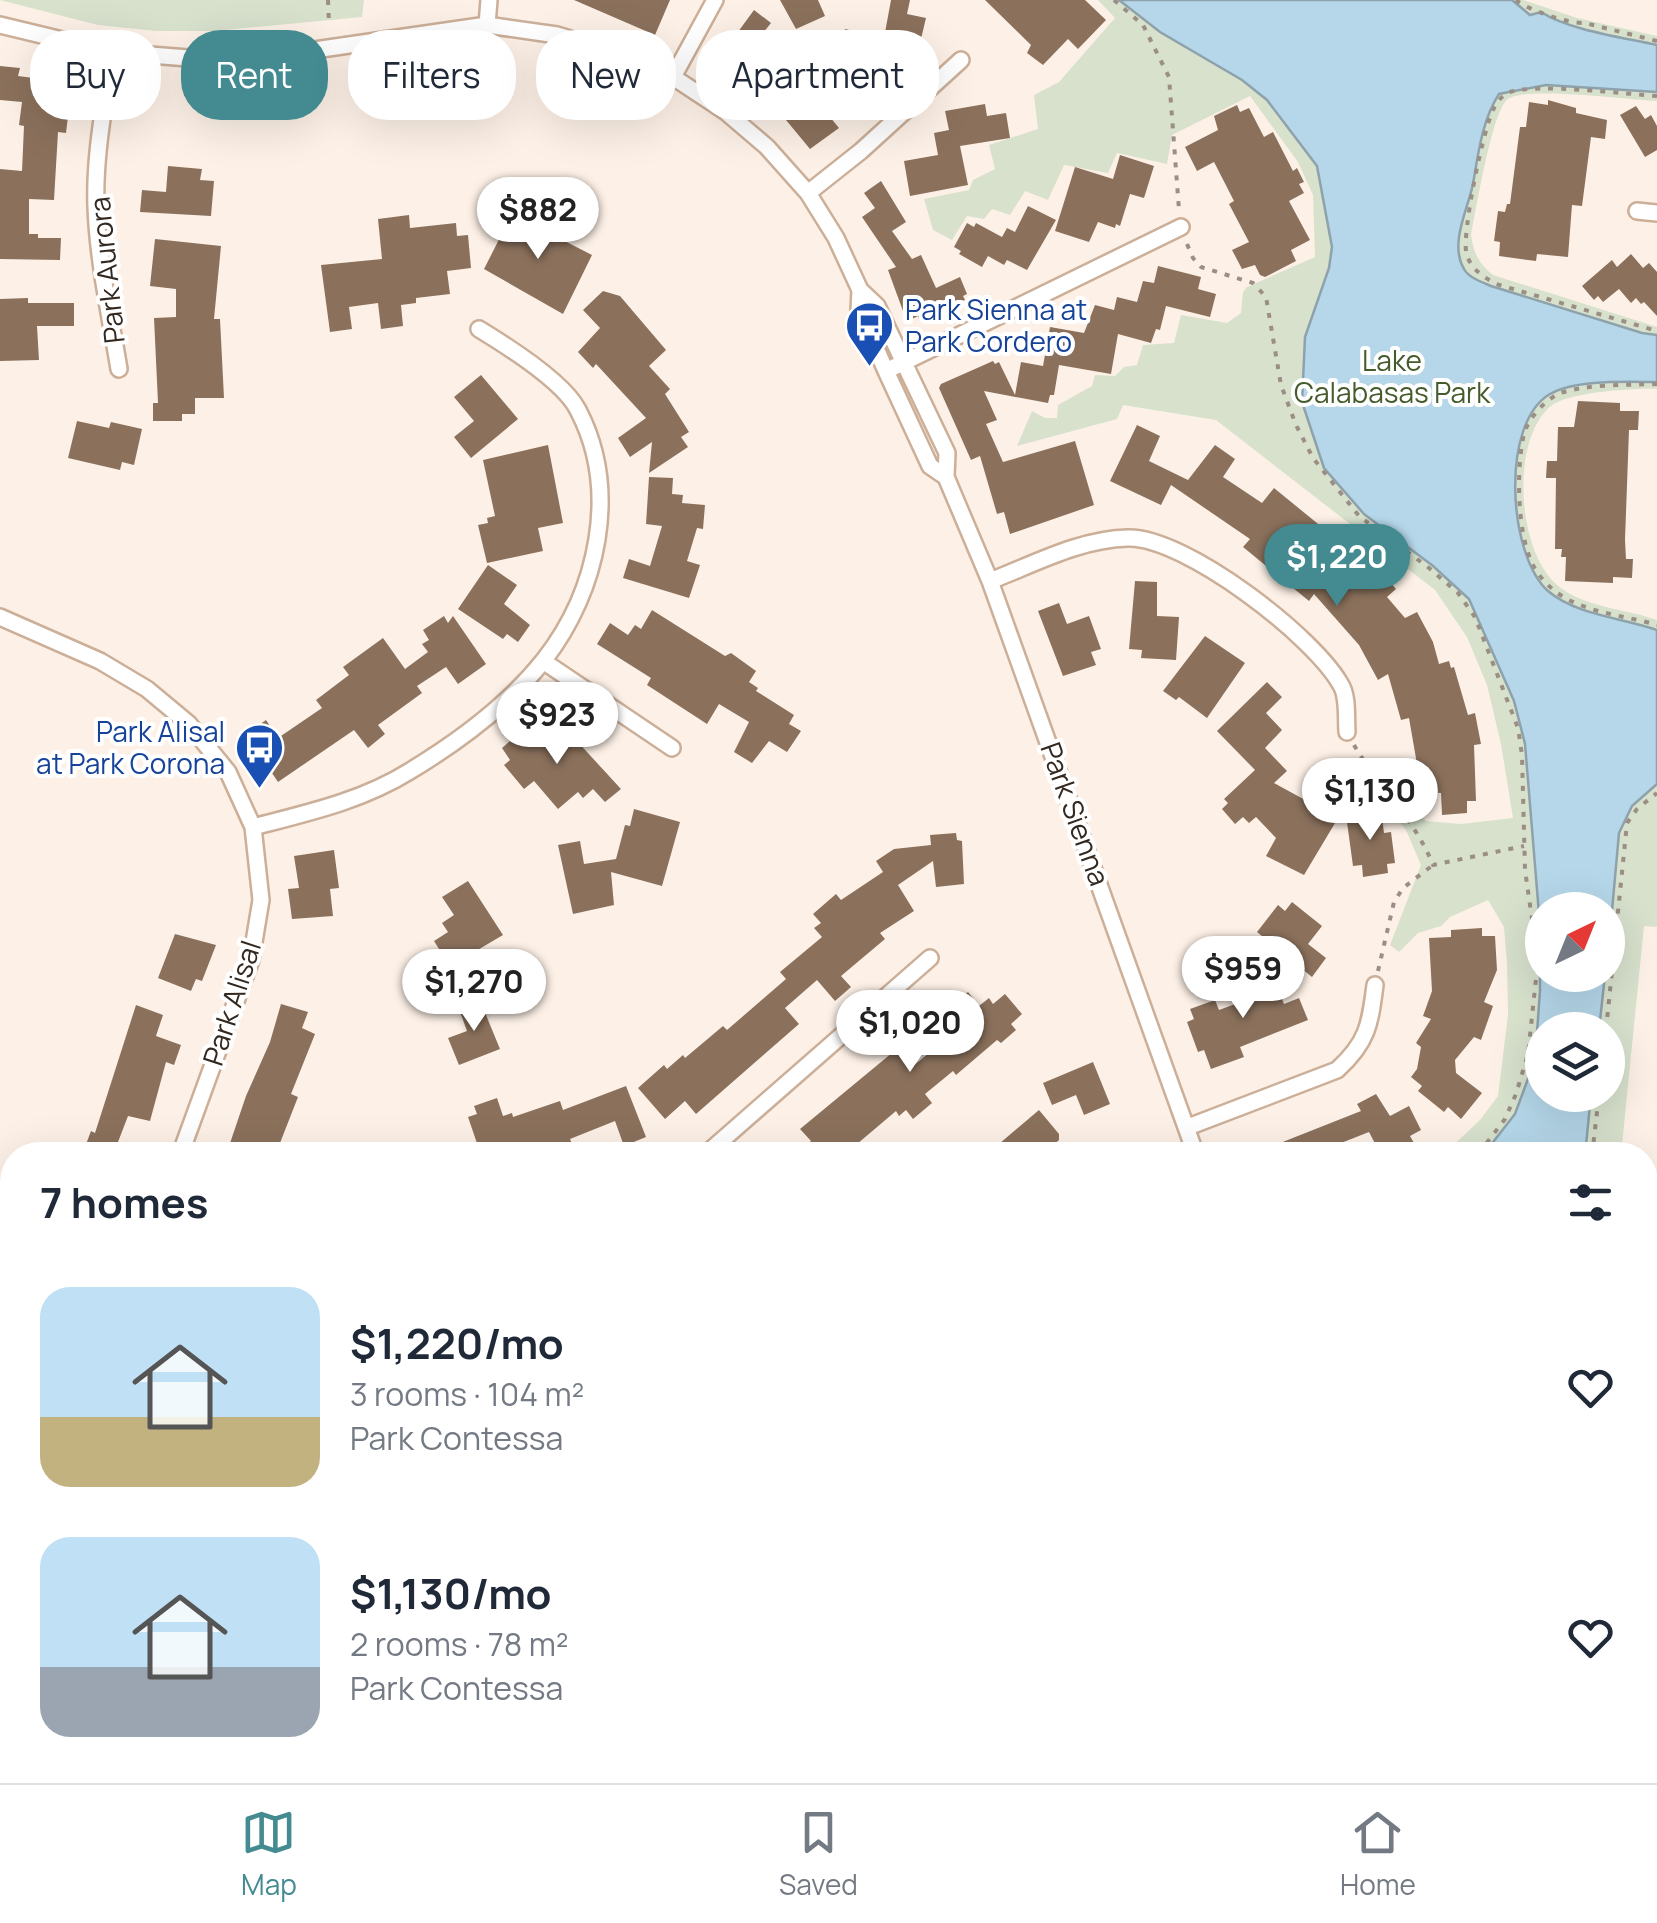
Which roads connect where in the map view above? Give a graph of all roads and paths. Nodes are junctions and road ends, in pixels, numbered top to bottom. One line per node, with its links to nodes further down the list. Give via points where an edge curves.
1 (328, 0): 6 (path)
2 (489, 0): 8 (street)
3 (714, 0): 14 (street)
4 (1114, 0): 21 (path, via 1143,26 1169,78)
5 (1516, 0): 11 (path, via 1576,24)
6 (329, 24)
7 (0, 26): 9 (street, Park Sienna)
8 (487, 26): 10 (street, Park Sienna); 12 (street, Park Sienna, via 280,55)
9 (30, 33)
10 (536, 33)
11 (1657, 41)
12 (161, 56)
13 (961, 60): 18 (street)
14 (676, 70)
15 (676, 78): 18 (street, Park Sienna, via 768,147)
16 (1657, 96): 24 (path, via 1552,90 1502,96 1492,112 1466,249 1478,273 1496,284)
17 (103, 120): 26 (street, Park Aurora, via 96,205)
18 (808, 193): 22 (street, Park Sienna)
19 (1637, 211): 20 (street)
20 (1657, 213)
21 (1181, 227): 25 (street); 38 (path, via 1201,268 1252,283 1266,297 1281,386 1331,482 1359,516 1430,568 1475,617 1518,728)
22 (860, 290): 25 (street, Park Sienna, via 877,306); 27 (street, Park Sienna, via 859,310)
23 (479, 329): 33 (street, via 530,362 577,408 599,470 592,563 572,619)
24 (1657, 332)
25 (905, 362): 27 (street); 29 (street, Park Sienna, via 946,453)
26 (119, 369)
27 (886, 371): 29 (street, Park Sienna, via 930,466)
28 (1657, 384): 32 (path, via 1559,394 1542,406 1524,434 1520,484 1526,546 1540,576 1578,604)
29 (946, 477): 30 (street, Park Sienna)
30 (990, 581): 34 (street, via 1093,542 1132,537 1174,547 1294,632 1328,666 1344,691); 44 (street, Park Sienna)
31 (0, 617): 37 (street, Park Alisal, via 147,689 189,724 228,772)
32 (1657, 625)
33 (544, 661): 35 (street); 37 (street, via 510,696 408,772 360,796)
34 (1347, 732): 39 (path)
35 (672, 748)
36 (1657, 793): 42 (path, via 1627,823)
37 (253, 827): 45 (street, Park Alisal, via 261,900 251,960)
38 (1524, 846): 39 (path); 48 (path, via 1537,954 1528,1054 1505,1118)
39 (1433, 866): 41 (path, via 1394,902)
40 (930, 958): 46 (street)
41 (1375, 984): 44 (street, via 1370,1028 1338,1070)
42 (1608, 1012)
43 (1597, 1112): 49 (path)
44 (1188, 1127): 47 (street, Park Sienna)
45 (185, 1142)
46 (720, 1142)
47 (1192, 1142)
48 (1487, 1142)
49 (1594, 1142)

